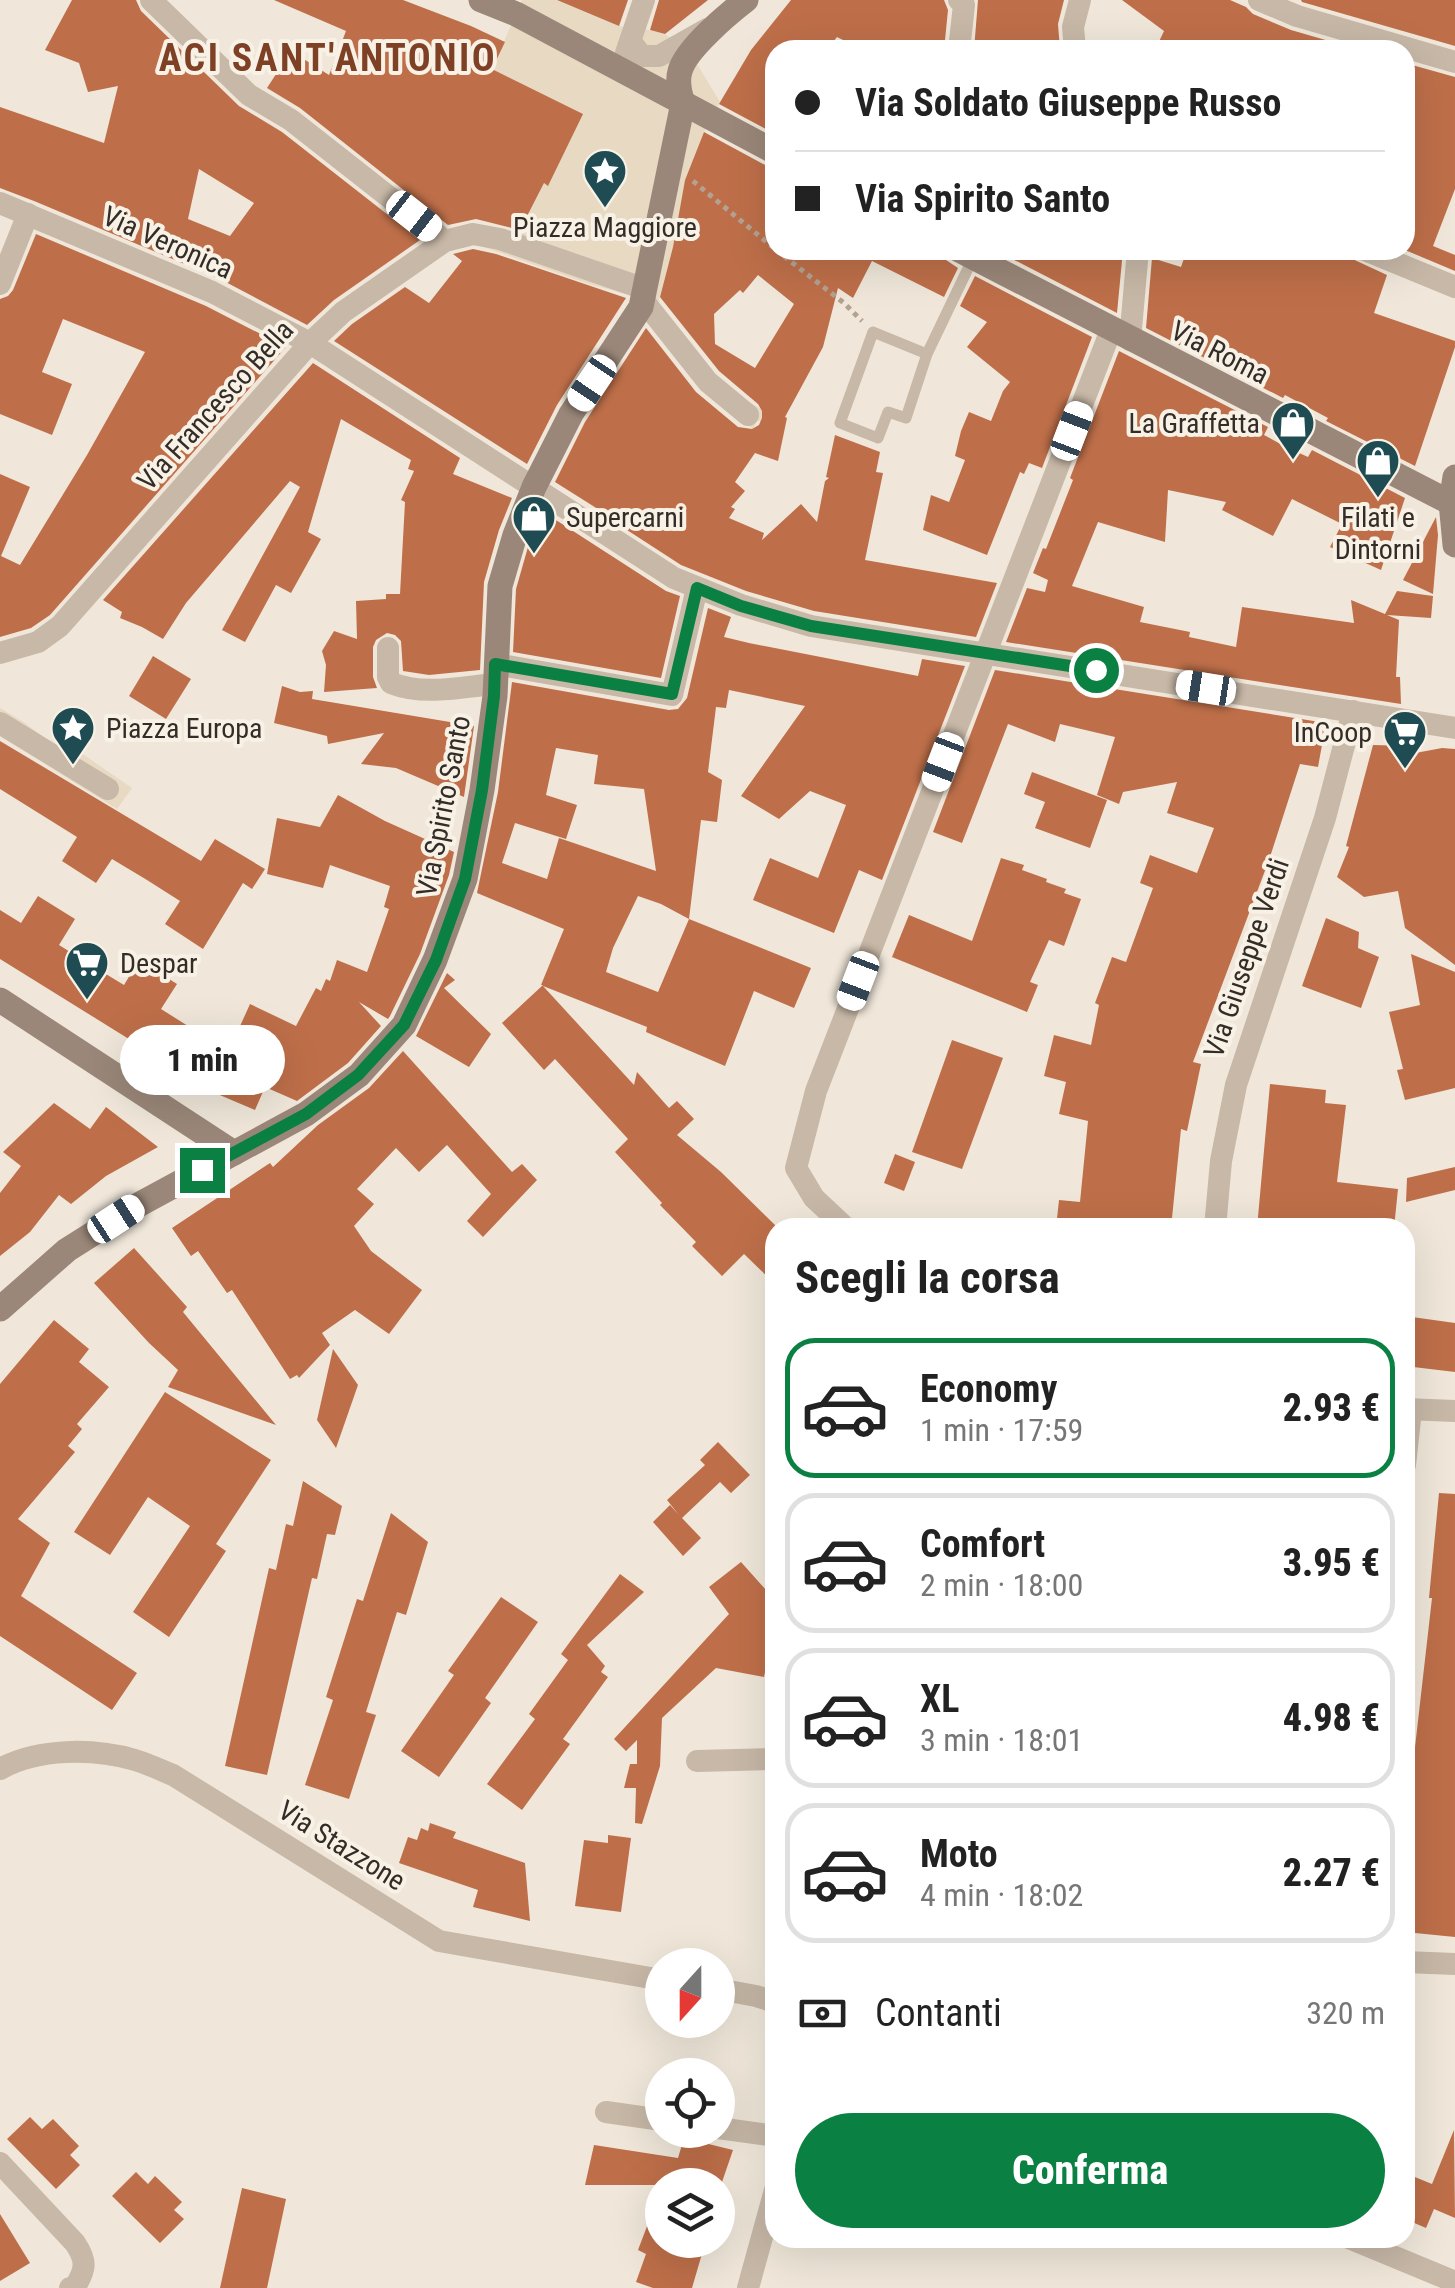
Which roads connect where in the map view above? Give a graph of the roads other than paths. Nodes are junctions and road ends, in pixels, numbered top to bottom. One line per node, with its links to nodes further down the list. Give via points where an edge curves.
1 (152, 0): 20 (street, via 248,95)
2 (482, 0): 15 (street)
3 (644, 0): 9 (street)
4 (746, 0): 8 (street)
5 (959, 0): 10 (street)
6 (1080, 0): 11 (street)
7 (1260, 0): 12 (street)
8 (718, 22): 9 (street, via 659,56 642,56); 16 (street, via 680,68)
9 (634, 34): 15 (street)
10 (960, 40)
11 (1074, 40)
12 (1379, 40)
13 (1415, 50): 14 (street)
14 (1455, 62)
15 (618, 68): 16 (street)
16 (683, 103): 17 (street); 27 (street)
17 (765, 147)
18 (0, 203): 19 (street, Via Veronica)
19 (28, 214): 25 (street); 29 (street, Via Veronica, via 212,292)
20 (445, 240): 27 (street, via 473,234 500,240); 29 (street, Via Francesco Bella)
21 (964, 260): 30 (lane)
22 (977, 260): 28 (street, Via Roma)
23 (1136, 260): 28 (street)
24 (1389, 260): 26 (street)
25 (0, 284)
26 (1455, 287)
27 (643, 298): 31 (street, via 708,382); 33 (street, Via Spirito Santo)
28 (1121, 335): 34 (street, Via Roma); 38 (street)
29 (310, 343): 33 (street, Via Veronica); 39 (street, Via Francesco Bella, via 60,626 38,642)
30 (926, 354): 30 (lane, via 873,332 840,422 878,438 888,412 906,418)
31 (748, 414)
32 (1455, 476): 34 (street)
33 (534, 487): 36 (street, Via Veronica); 40 (street, Via Spirito Santo, via 500,586)
34 (1453, 504): 35 (street)
35 (1455, 545)
36 (697, 588): 38 (street, Via Veronica, via 811,626); 40 (street, via 672,694)
37 (388, 648): 40 (street, via 388,677 401,687 417,690)
38 (986, 653): 41 (street, Via Veronica); 47 (street, via 816,1090 796,1168)
39 (0, 654)
40 (495, 674): 46 (street, Via Spirito Santo, via 465,879 404,1025 358,1075 306,1114)
41 (1353, 712): 43 (street, Via Veronica); 48 (street, Via Giuseppe Verdi, via 1325,818 1236,1085)
42 (0, 723): 44 (street)
43 (1455, 728)
44 (108, 789)
45 (0, 1000): 46 (street)
46 (234, 1153): 49 (street, Via Spirito Santo, via 68,1250)
47 (835, 1218)
48 (1216, 1218)
49 (0, 1309)
50 (1415, 1410): 51 (street)
51 (1455, 1412)
52 (765, 1759): 53 (street)
53 (697, 1760)
54 (0, 1769): 57 (street, Via Stazzone, via 50,1753 133,1759 173,1775 439,1941)
55 (1415, 1962): 56 (street)
56 (1455, 1964)
57 (645, 1977)
58 (735, 1992): 59 (street)
59 (765, 1999)
60 (606, 2112): 61 (street)
61 (645, 2118)
62 (735, 2130): 63 (street)
63 (765, 2135)
64 (0, 2163): 68 (street, via 84,2256 83,2273)
65 (765, 2226): 69 (street)
66 (1373, 2248): 67 (street)
67 (1455, 2282)
68 (70, 2288)
69 (748, 2288)

